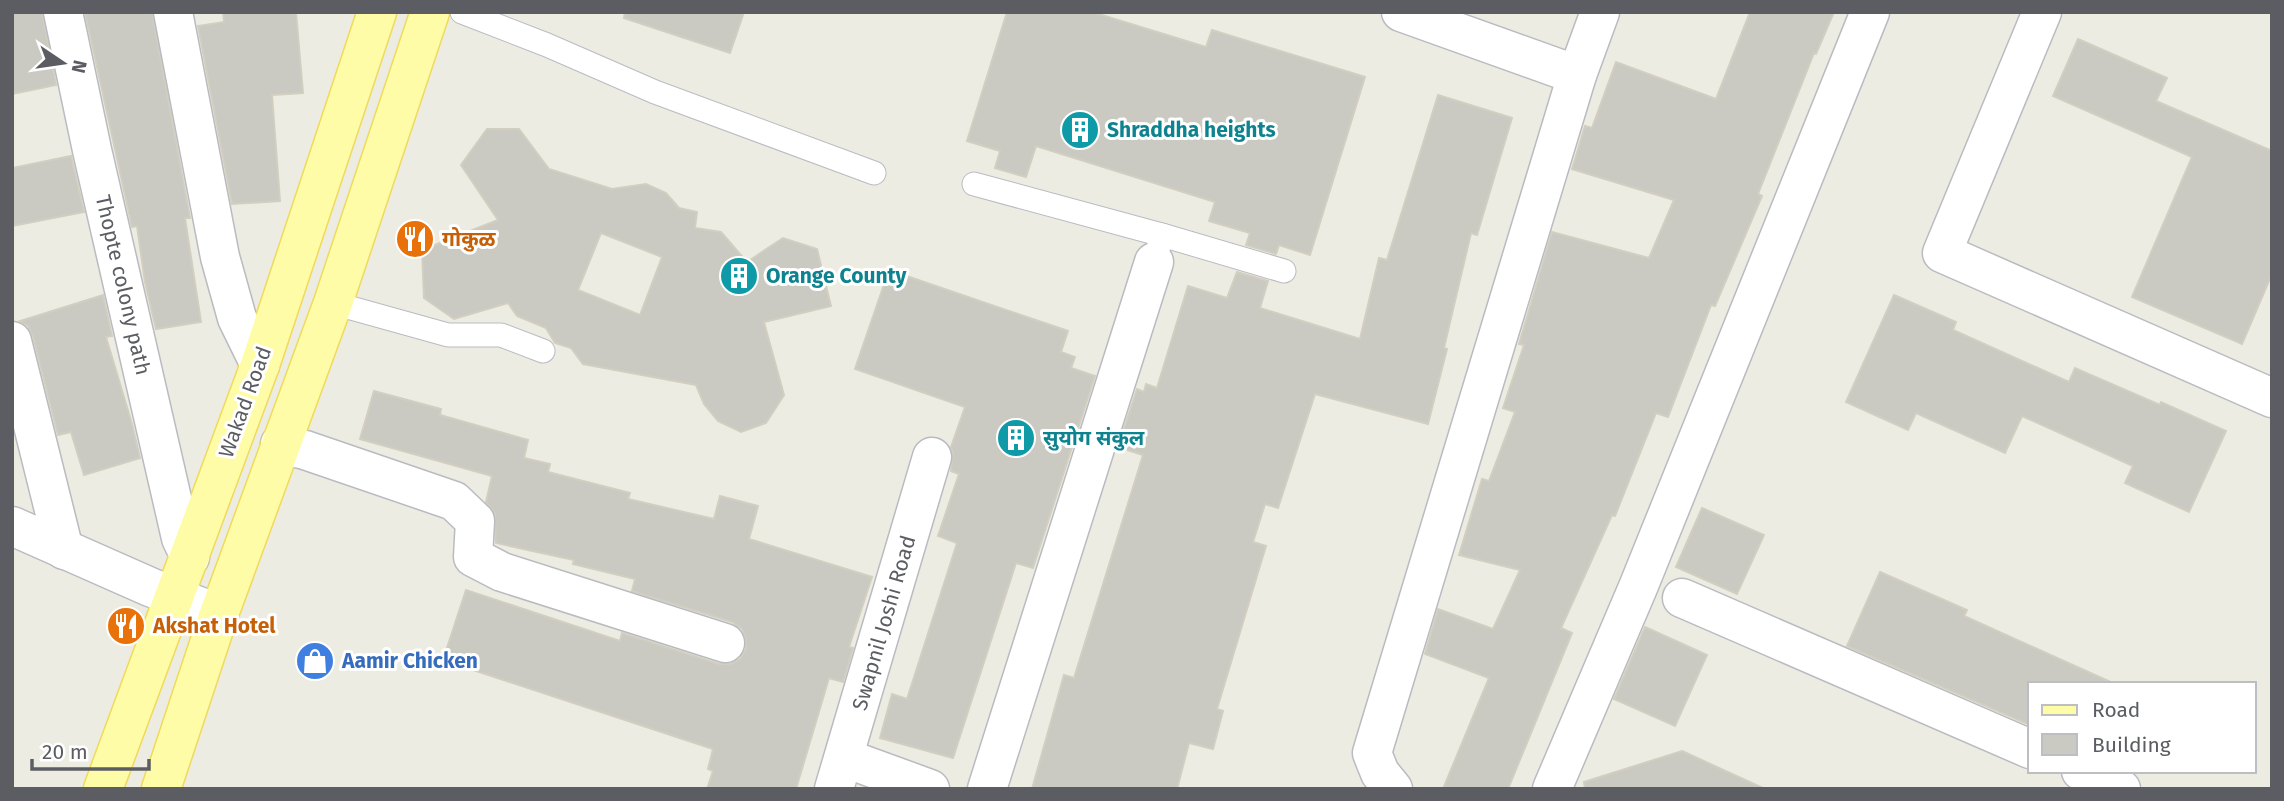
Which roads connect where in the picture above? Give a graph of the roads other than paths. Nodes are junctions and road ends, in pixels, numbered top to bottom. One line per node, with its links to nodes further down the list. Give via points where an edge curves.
1 (63, 12): 24 (street, Thopte colony path, via 181,538)
2 (173, 12): 18 (street, via 220,257 237,318)
3 (377, 12): 18 (main road, Wakad Road)
4 (430, 12): 15 (main road)
5 (462, 12): 11 (lane, via 655,92)
6 (1600, 12): 10 (street)
7 (1870, 12): 37 (street, via 1645,573)
8 (2042, 12): 19 (street, via 1942,253)
9 (1415, 15): 10 (street)
10 (1577, 75): 36 (street, via 1372,753)
11 (874, 173)
12 (974, 184): 13 (lane)
13 (1158, 249): 14 (lane); 35 (street)
14 (1284, 271)
15 (333, 303): 17 (lane, via 448,335 501,335); 20 (main road)
16 (12, 341): 23 (street)
17 (543, 351)
18 (260, 365): 24 (main road, Wakad Road)
19 (2272, 398)
20 (280, 444): 27 (main road); 28 (street, via 454,501 475,521 473,557 502,572)
21 (932, 457): 30 (street, Swapnil Joshi Road)
22 (12, 526): 23 (street)
23 (64, 550): 25 (street)
24 (190, 556): 25 (main road, Wakad Road)
25 (175, 596): 27 (street); 32 (main road, Wakad Road)
26 (1682, 598): 29 (street)
27 (219, 614): 33 (main road)
28 (725, 643)
29 (2028, 748)
30 (840, 773): 34 (street)
31 (2085, 773): 38 (street)
32 (103, 789)
33 (161, 789)
34 (930, 789)
35 (987, 789)
36 (1393, 789)
37 (1552, 789)
38 (2121, 789)

